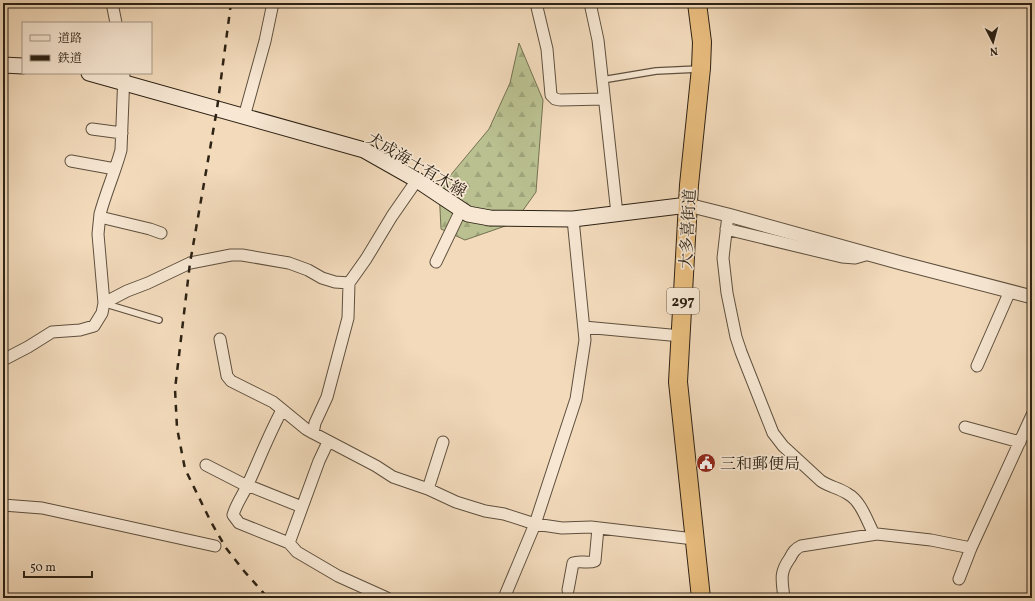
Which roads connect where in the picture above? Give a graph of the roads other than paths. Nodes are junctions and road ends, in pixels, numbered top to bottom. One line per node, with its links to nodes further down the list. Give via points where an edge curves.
1 (112, 3): 6 (street)
2 (273, 3): 14 (street)
3 (536, 3): 13 (street, via 547,49 551,95 560,100)
4 (590, 3): 12 (street, via 598,40)
5 (697, 3): 9 (highway, 大多喜街道 / 297, via 702,42)
6 (116, 22)
7 (3, 65): 8 (main road)
8 (22, 66)
9 (701, 68): 12 (lane, via 656,71); 20 (highway, 大多喜街道 / 297)
10 (96, 74): 11 (main road, 犬成海士有木線)
11 (124, 78): 14 (main road, 犬成海士有木線); 16 (street)
12 (602, 80): 13 (street)
13 (604, 99): 23 (street)
14 (244, 117): 19 (main road, 犬成海士有木線, via 364,150)
15 (92, 129): 16 (street)
16 (122, 133): 18 (street)
17 (71, 161): 18 (street)
18 (115, 170): 22 (street)
19 (416, 180): 21 (main road, 犬成海士有木線); 30 (street)
20 (688, 205): 23 (main road, 犬成海士有木線); 24 (street); 36 (highway, 大多喜街道 / 297)
21 (461, 210): 25 (main road, 犬成海士有木線, via 490,218); 29 (street)
22 (100, 214): 27 (street, via 104,218); 33 (street, via 98,234)
23 (617, 214): 25 (main road, 犬成海士有木線)
24 (728, 214): 26 (street); 28 (street)
25 (573, 219): 35 (street)
26 (726, 229): 28 (street, via 842,257 855,258); 54 (street, via 723,258 736,337 774,433 783,446 821,482 853,497)
27 (161, 233)
28 (868, 254): 31 (street)
29 (436, 262)
30 (349, 284): 33 (street, via 322,278 289,263 242,254 190,263); 43 (street, via 348,318 327,397)
31 (1010, 291): 32 (street); 39 (street)
32 (1032, 297)
33 (104, 303): 34 (lane); 38 (street, via 94,326 52,332)
34 (159, 320)
35 (584, 327): 36 (street); 52 (street, via 586,340 576,399)
36 (681, 336): 55 (highway, 大多喜街道 / 297, via 678,382)
37 (220, 339): 40 (street, via 227,376 231,381 273,402)
38 (3, 360)
39 (977, 366)
40 (282, 410): 43 (street); 48 (street)
41 (1032, 415): 46 (street)
42 (965, 427): 46 (street)
43 (313, 433): 44 (street)
44 (328, 442): 49 (street, via 393,477); 51 (street)
45 (443, 442): 49 (street)
46 (1020, 442): 58 (street)
47 (206, 465): 48 (street)
48 (247, 486): 51 (street); 56 (street, via 234,510 235,519 239,523)
49 (428, 489): 52 (street, via 456,502)
50 (3, 506): 57 (street, via 42,508)
51 (302, 507): 56 (street)
52 (535, 524): 53 (street, via 562,528); 62 (street)
53 (598, 528): 55 (street); 60 (street, via 595,561 573,562)
54 (874, 534): 58 (street, via 931,540); 64 (street, via 795,549 783,567)
55 (694, 539): 63 (highway, 大多喜街道 / 297)
56 (289, 543): 61 (street, via 296,552 338,576)
57 (215, 546)
58 (971, 548): 59 (street)
59 (959, 579)
60 (568, 590)
61 (386, 598)
62 (504, 598)
63 (700, 598)
64 (784, 598)

